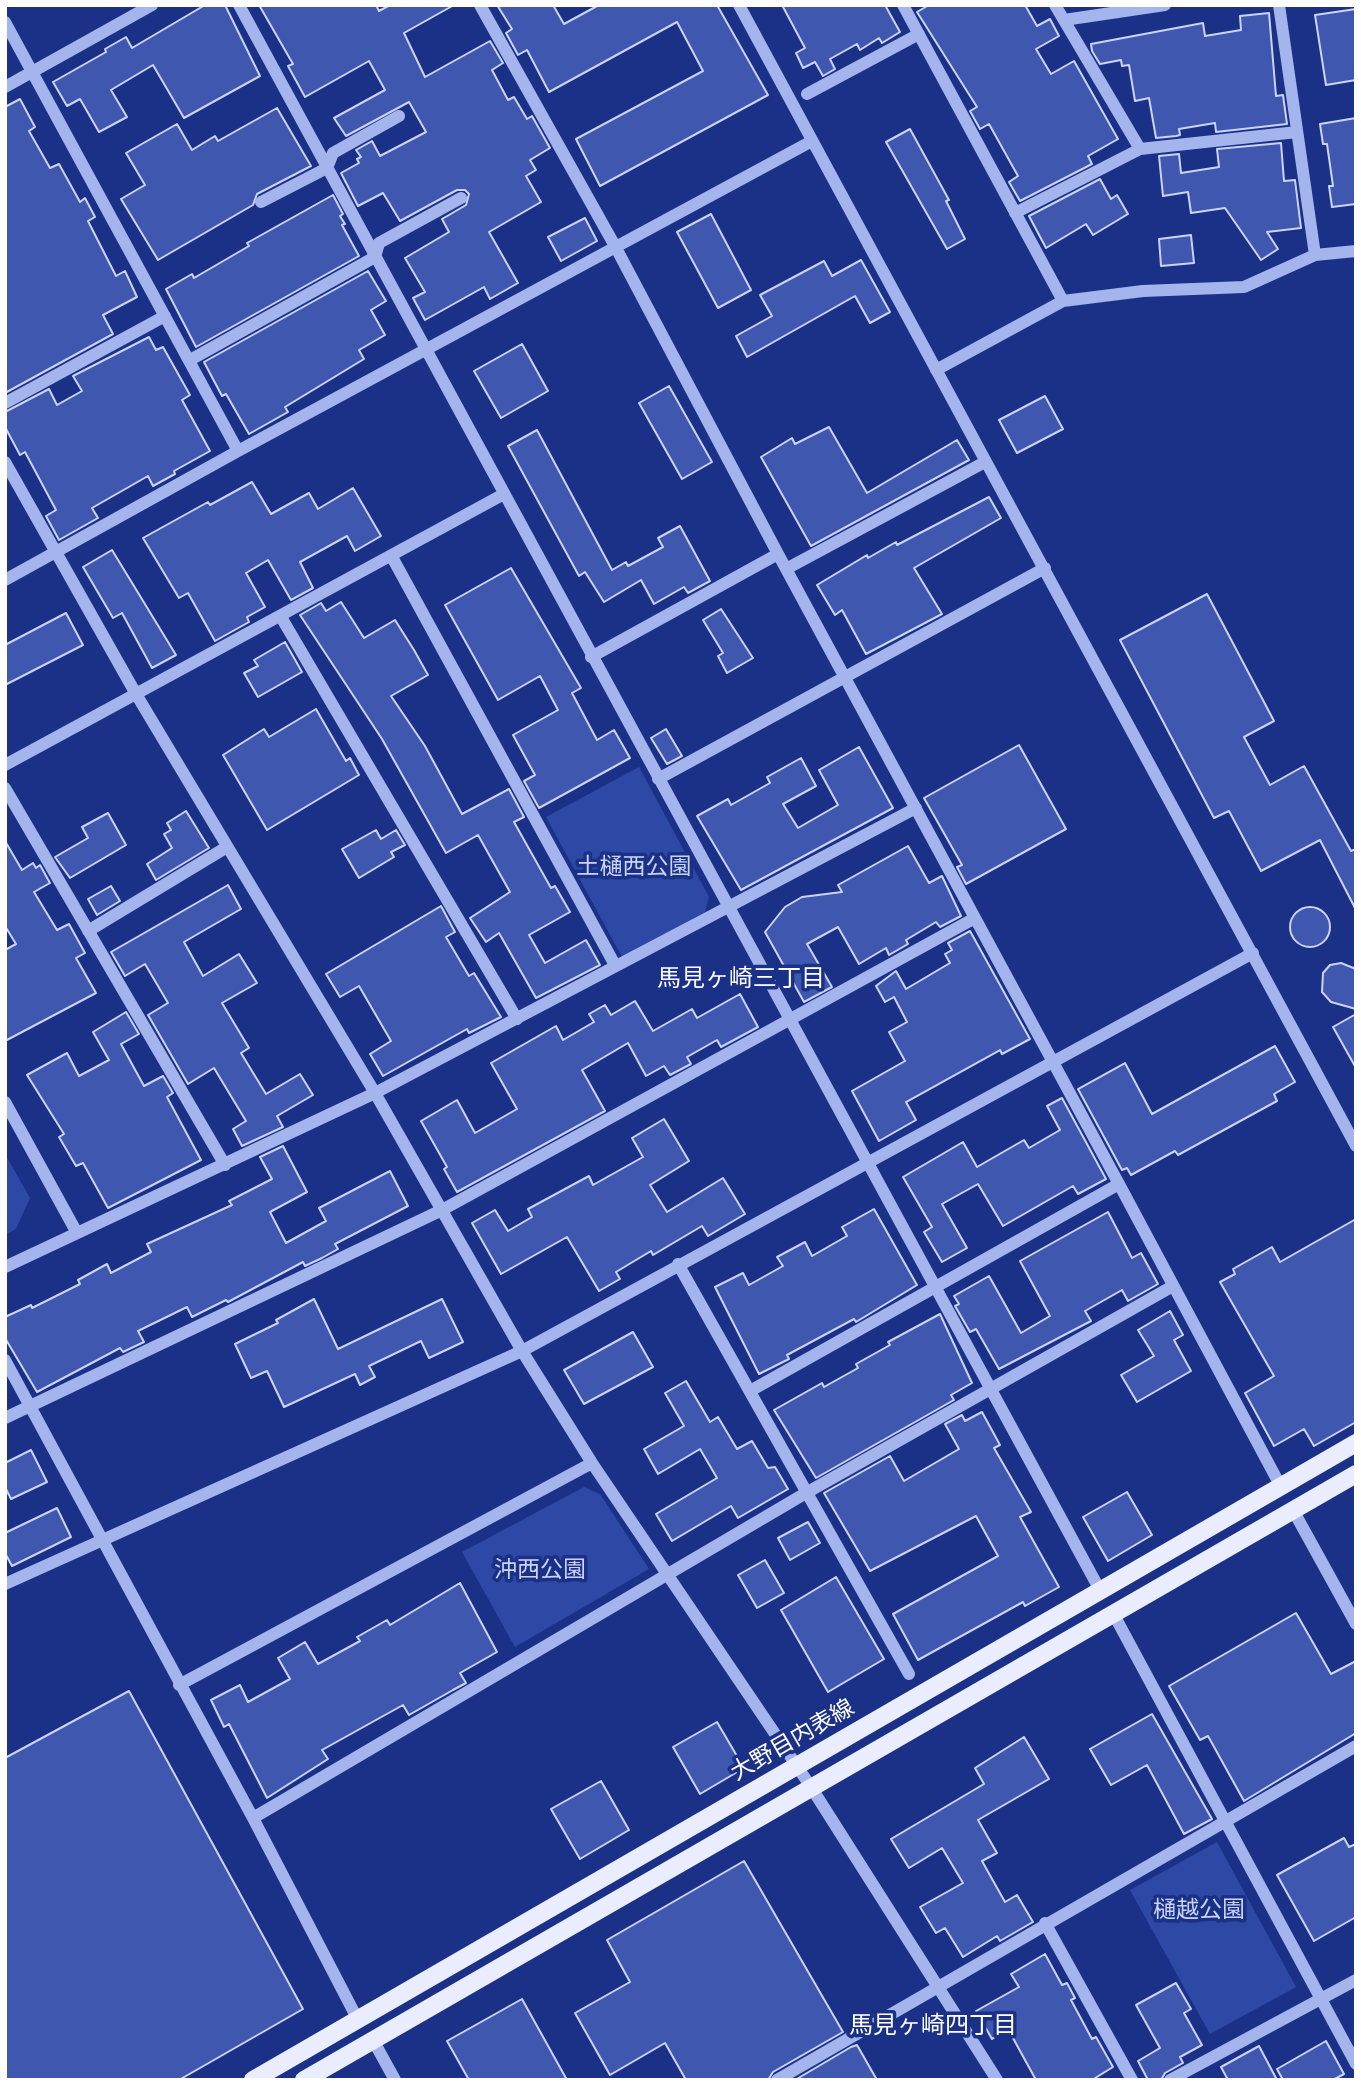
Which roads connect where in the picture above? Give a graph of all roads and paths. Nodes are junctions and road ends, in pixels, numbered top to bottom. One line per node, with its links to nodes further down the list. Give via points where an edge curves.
1 (152, 5): 12 (street)
2 (239, 5): 19 (street)
3 (480, 5): 23 (street)
4 (739, 5): 17 (street)
5 (903, 5): 11 (street)
6 (1055, 5): 9 (street)
7 (1166, 5): 9 (street)
8 (1279, 5): 16 (street)
9 (1063, 20): 18 (street)
10 (5, 22): 12 (street)
11 (919, 34): 14 (street); 22 (street)
12 (33, 72): 13 (street); 28 (street)
13 (5, 87)
14 (807, 94)
15 (400, 116): 19 (street, via 333,153)
16 (1297, 132): 18 (street); 25 (street)
17 (812, 141): 23 (street); 31 (street)
18 (1140, 149): 22 (street)
19 (327, 168): 21 (street); 26 (street)
20 (461, 198): 26 (street, via 379,243)
21 (261, 202)
22 (1016, 213): 27 (street)
23 (615, 246): 29 (street); 38 (street)
24 (1356, 251): 25 (street)
25 (1315, 255): 27 (street, via 1244,287 1143,291)
26 (375, 257): 29 (street); 30 (street)
27 (1063, 302): 31 (street)
28 (165, 316): 30 (street); 32 (street)
29 (424, 350): 33 (street); 36 (street)
30 (190, 360): 33 (street)
31 (936, 370): 34 (street)
32 (5, 403)
33 (238, 451): 37 (street)
34 (985, 461): 40 (street); 41 (street)
35 (5, 462): 37 (street)
36 (504, 494): 39 (street); 44 (street)
37 (55, 553): 42 (street); 46 (street)
38 (778, 554): 41 (street); 44 (street)
39 (392, 557): 43 (street); 56 (street)
40 (1045, 568): 45 (street); 55 (street)
41 (786, 569): 45 (street)
42 (5, 580)
43 (281, 617): 46 (street); 57 (street)
44 (591, 657): 48 (street)
45 (846, 676): 48 (street); 50 (street)
46 (136, 694): 47 (street); 51 (street)
47 (5, 765)
48 (658, 779): 52 (street)
49 (5, 788): 54 (street)
50 (916, 808): 52 (street); 53 (street)
51 (227, 847): 54 (street); 60 (street)
52 (726, 906): 56 (street); 58 (street)
53 (975, 918): 58 (street); 59 (street)
54 (88, 931): 64 (street)
55 (1253, 953): 59 (street); 62 (street)
56 (615, 965): 57 (street)
57 (517, 1019): 60 (street)
58 (789, 1022): 63 (street); 66 (street)
59 (1054, 1061): 63 (street); 65 (street)
60 (375, 1093): 64 (street); 66 (street)
61 (5, 1102): 67 (street)
62 (1356, 1146)
63 (868, 1161): 68 (street); 70 (street)
64 (225, 1165): 67 (street)
65 (1119, 1184): 70 (street); 71 (street)
66 (442, 1210): 72 (street); 76 (street)
67 (77, 1233): 69 (street)
68 (678, 1264): 72 (street); 75 (street)
69 (5, 1267)
70 (935, 1285): 74 (street); 75 (street)
71 (1172, 1286): 74 (street); 81 (street)
72 (522, 1351): 79 (street); 84 (street)
73 (5, 1360): 76 (street)
74 (991, 1388): 82 (street); 87 (street)
75 (750, 1391): 82 (street)
76 (31, 1406): 77 (street); 84 (street)
77 (5, 1418)
78 (1356, 1443): 81 (main road, 大野目内表線)
79 (592, 1463): 85 (street); 91 (street)
80 (1356, 1474): 83 (main road)
81 (1280, 1485): 87 (main road, 大野目内表線)
82 (806, 1493): 85 (street); 90 (street)
83 (1293, 1510): 88 (main road); 89 (street)
84 (101, 1541): 86 (street); 91 (street)
85 (667, 1575): 93 (street); 95 (street)
86 (5, 1584)
87 (1101, 1592): 93 (main road, 大野目内表線)
88 (1113, 1613): 94 (main road); 96 (street)
89 (1356, 1624)
90 (909, 1674)
91 (179, 1685): 95 (street)
92 (1356, 1746): 96 (street)
93 (797, 1767): 94 (street); 101 (main road, 大野目内表線)
94 (811, 1787): 99 (street); 102 (main road)
95 (253, 1818): 101 (street)
96 (1225, 1821): 97 (street); 100 (street)
97 (1045, 1923): 99 (street); 109 (street)
98 (1356, 1980): 100 (street)
99 (936, 1986): 107 (street); 108 (street)
100 (1321, 1999): 103 (street); 110 (street)
101 (358, 2020): 104 (main road, 大野目内表線)
102 (373, 2040): 105 (main road); 106 (street)
103 (1356, 2064)
104 (253, 2080)
105 (304, 2080)
106 (395, 2080)
107 (776, 2080)
108 (997, 2080)
109 (1132, 2080)
110 (1170, 2080)

